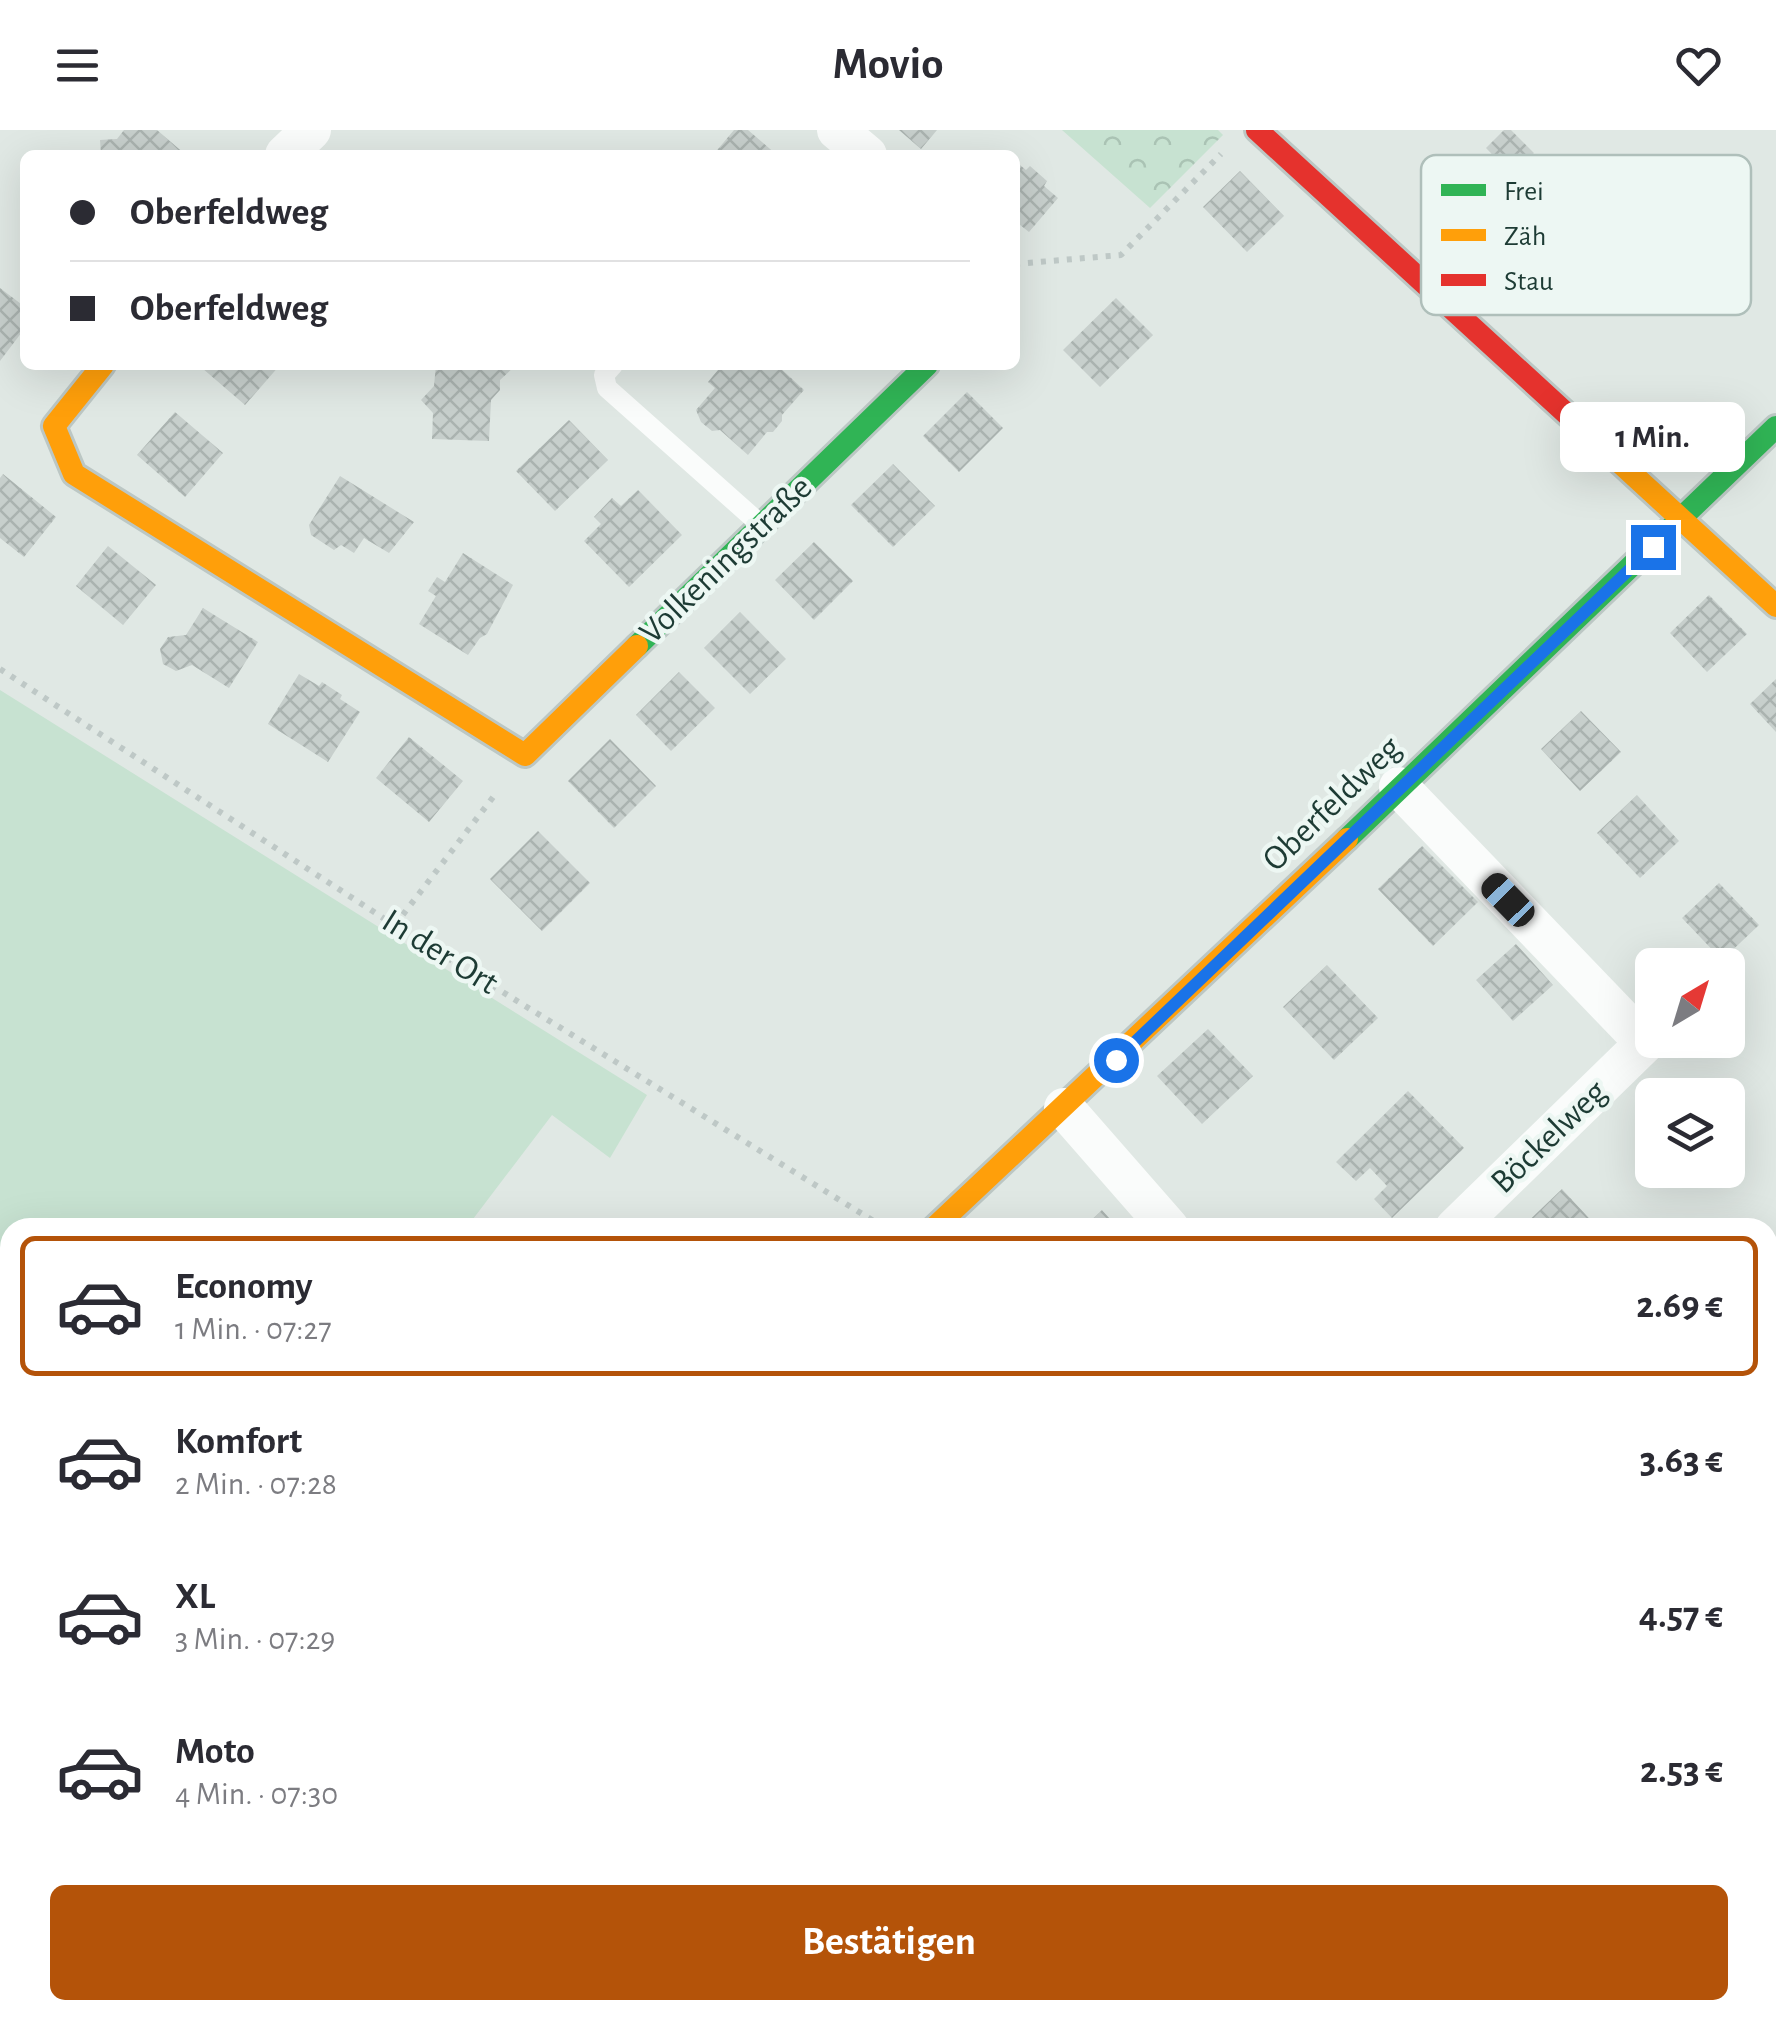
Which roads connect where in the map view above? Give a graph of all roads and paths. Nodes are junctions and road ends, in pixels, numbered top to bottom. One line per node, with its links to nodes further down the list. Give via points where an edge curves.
1 (311, 130): 5 (street)
2 (836, 130): 6 (street)
3 (1257, 130): 8 (street)
4 (1232, 144): 7 (path, via 1121,255)
5 (289, 150)
6 (861, 150)
7 (1020, 264)
8 (1421, 281)
9 (1458, 315): 14 (street)
10 (99, 370): 18 (street, via 54,426 74,474)
11 (608, 370): 15 (lane, via 607,388)
12 (922, 370): 15 (street, Volkeningstraße)
13 (1776, 427): 14 (street, Oberfeldweg)
14 (1681, 520): 16 (street); 19 (street, Oberfeldweg)
15 (762, 525): 18 (street, Volkeningstraße)
16 (1776, 606)
17 (0, 669): 20 (path, In der Ort)
18 (525, 755): 20 (path)
19 (1399, 787): 21 (street, Oberfeldweg); 25 (street, Böckelweg, via 1645,1042)
20 (394, 925): 22 (path, In der Ort)
21 (1064, 1108): 23 (street, Oberfeldweg); 24 (street)
22 (869, 1218)
23 (945, 1218)
24 (1159, 1218)
25 (1466, 1218)

